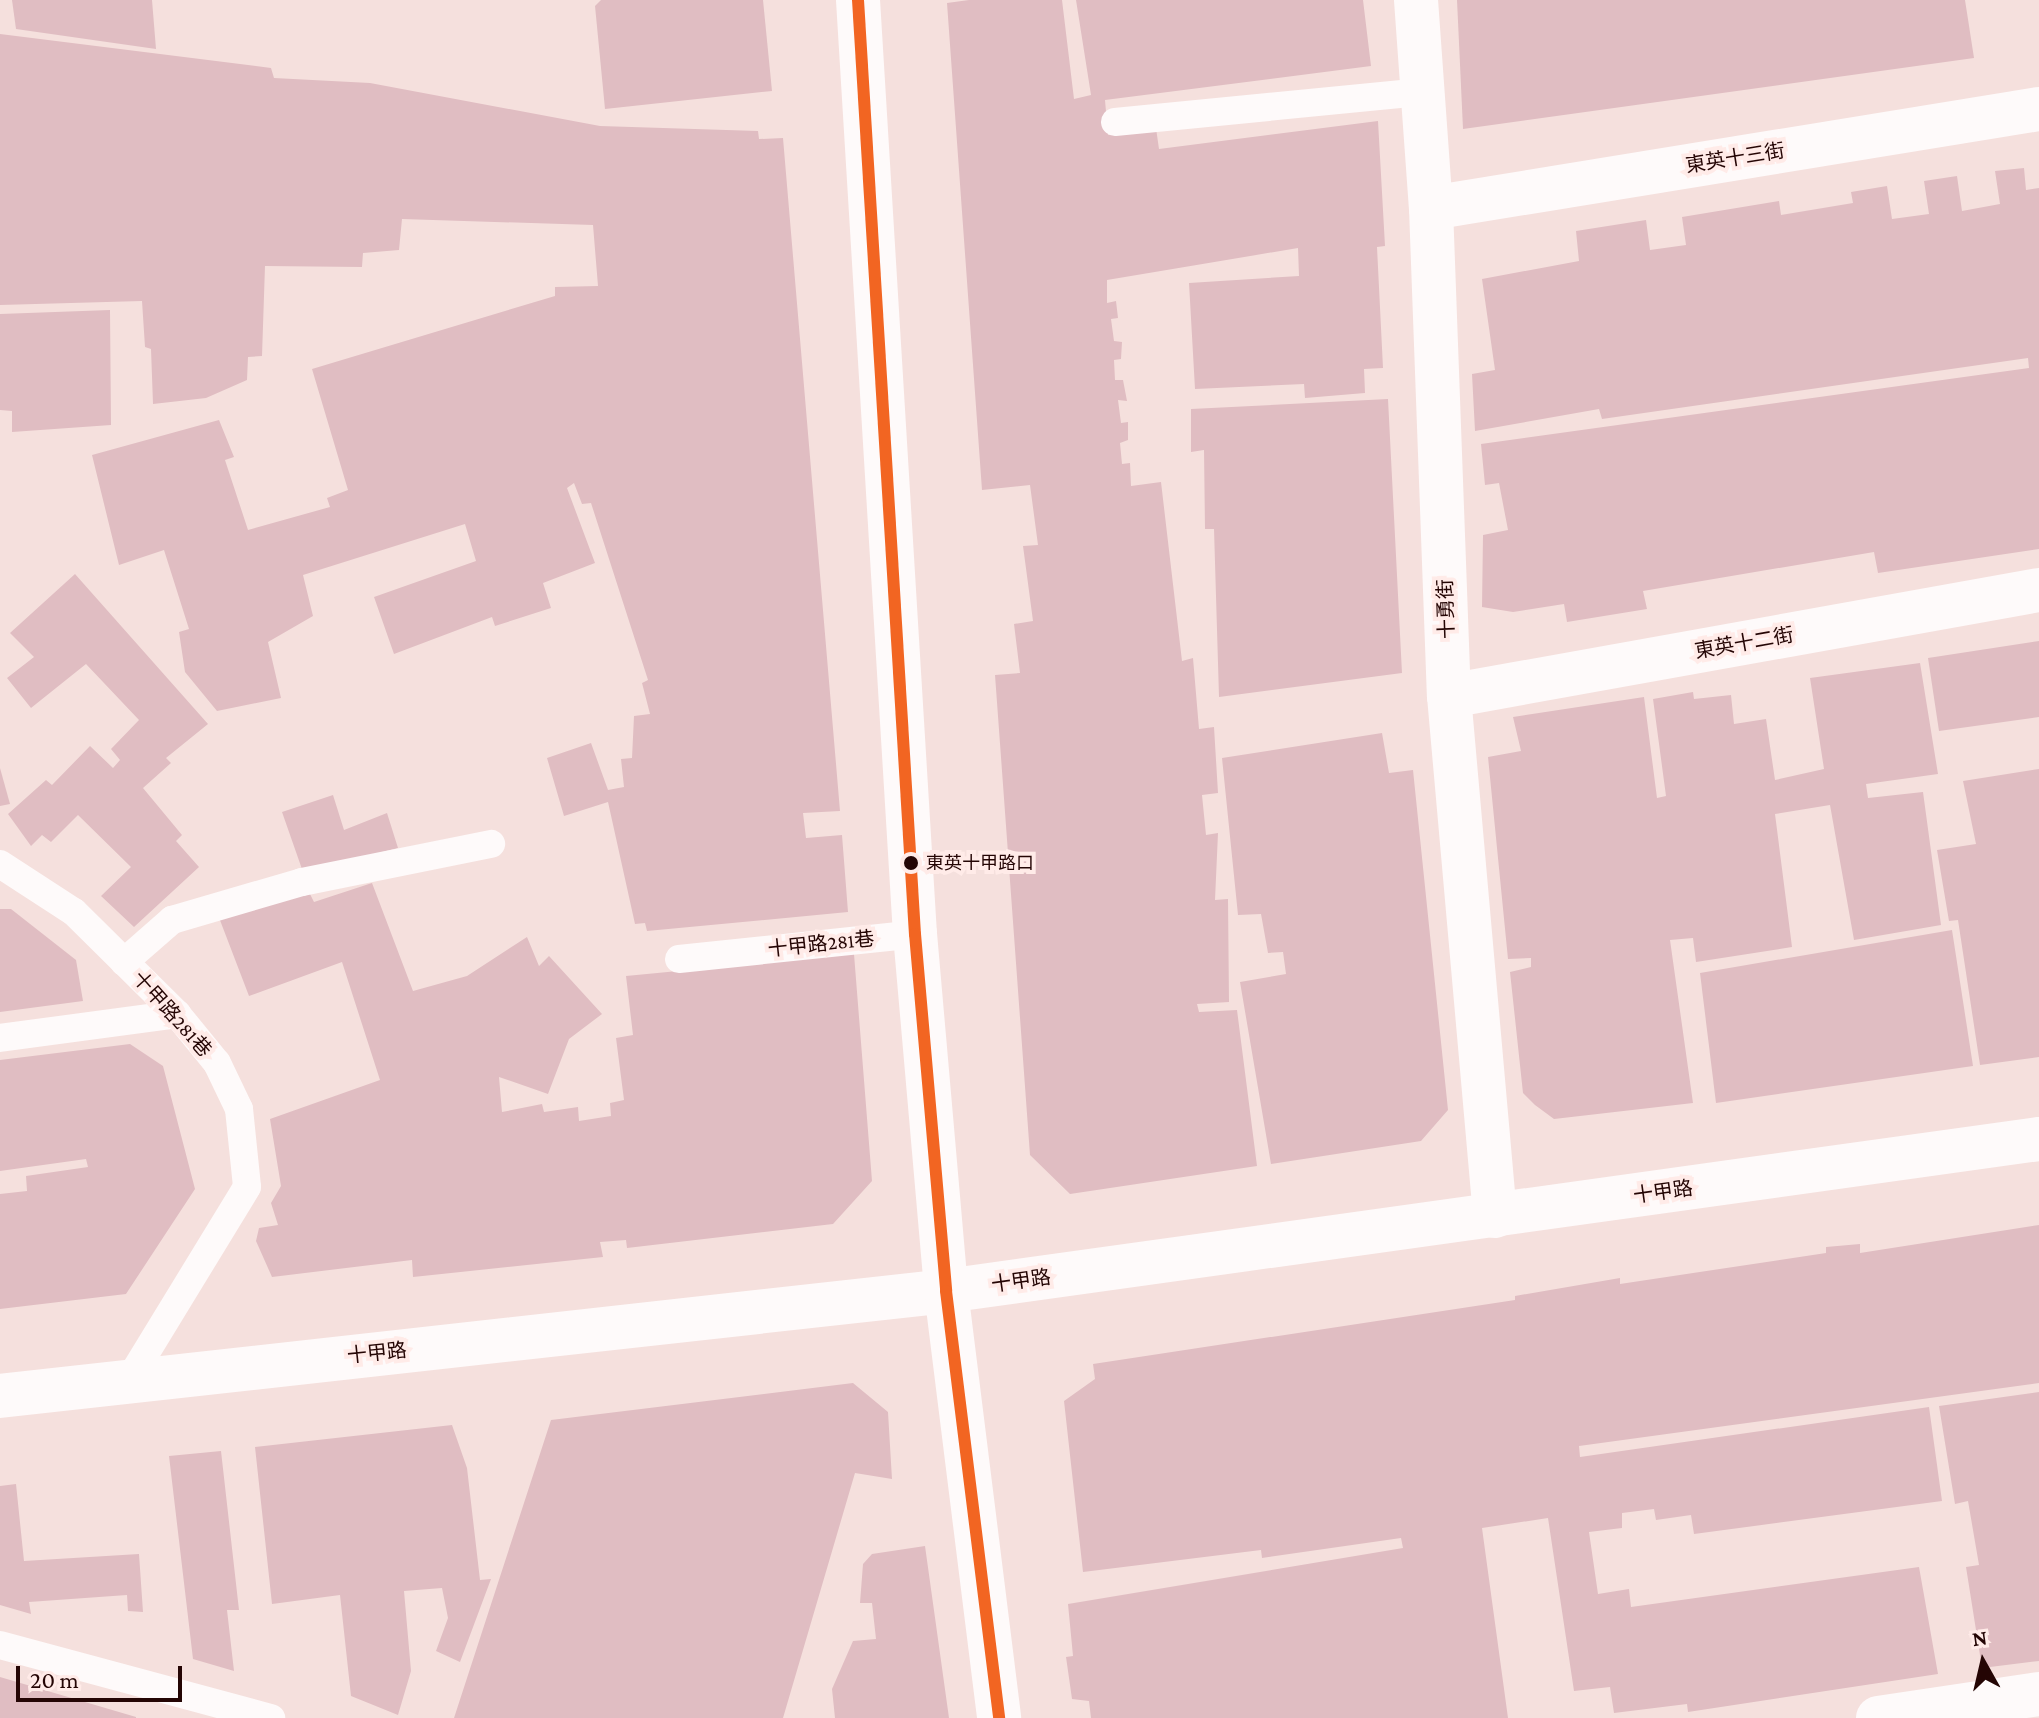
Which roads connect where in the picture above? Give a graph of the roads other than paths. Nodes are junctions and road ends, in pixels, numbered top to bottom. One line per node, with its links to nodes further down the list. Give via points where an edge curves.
1 (858, 0): 11 (street)
2 (1416, 0): 3 (street, 十勇街)
3 (1423, 92): 5 (lane); 6 (street, 十勇街)
4 (2039, 109): 6 (street, 東英十三街)
5 (1115, 122)
6 (1431, 208): 8 (street, 十勇街)
7 (2039, 590): 8 (street, 東英十二街)
8 (1449, 696): 17 (street, 十勇街)
9 (491, 844): 13 (lane, via 302,882 172,920)
10 (0, 864): 13 (lane, 十甲路281巷, via 74,912)
11 (915, 934): 12 (lane, 十甲路281巷); 18 (street)
12 (679, 959)
13 (124, 962): 14 (lane, 十甲路281巷)
14 (177, 1014): 15 (lane); 19 (lane, 十甲路281巷, via 217,1063 239,1109 247,1187)
15 (0, 1038)
16 (2039, 1139): 17 (street, 十甲路)
17 (1495, 1216): 18 (street, 十甲路)
18 (946, 1291): 19 (street, 十甲路); 24 (street)
19 (129, 1380): 20 (street, 十甲路)
20 (0, 1396)
21 (0, 1645): 23 (lane)
22 (2039, 1694): 25 (street)
23 (271, 1718)
24 (999, 1718)
25 (1878, 1718)

